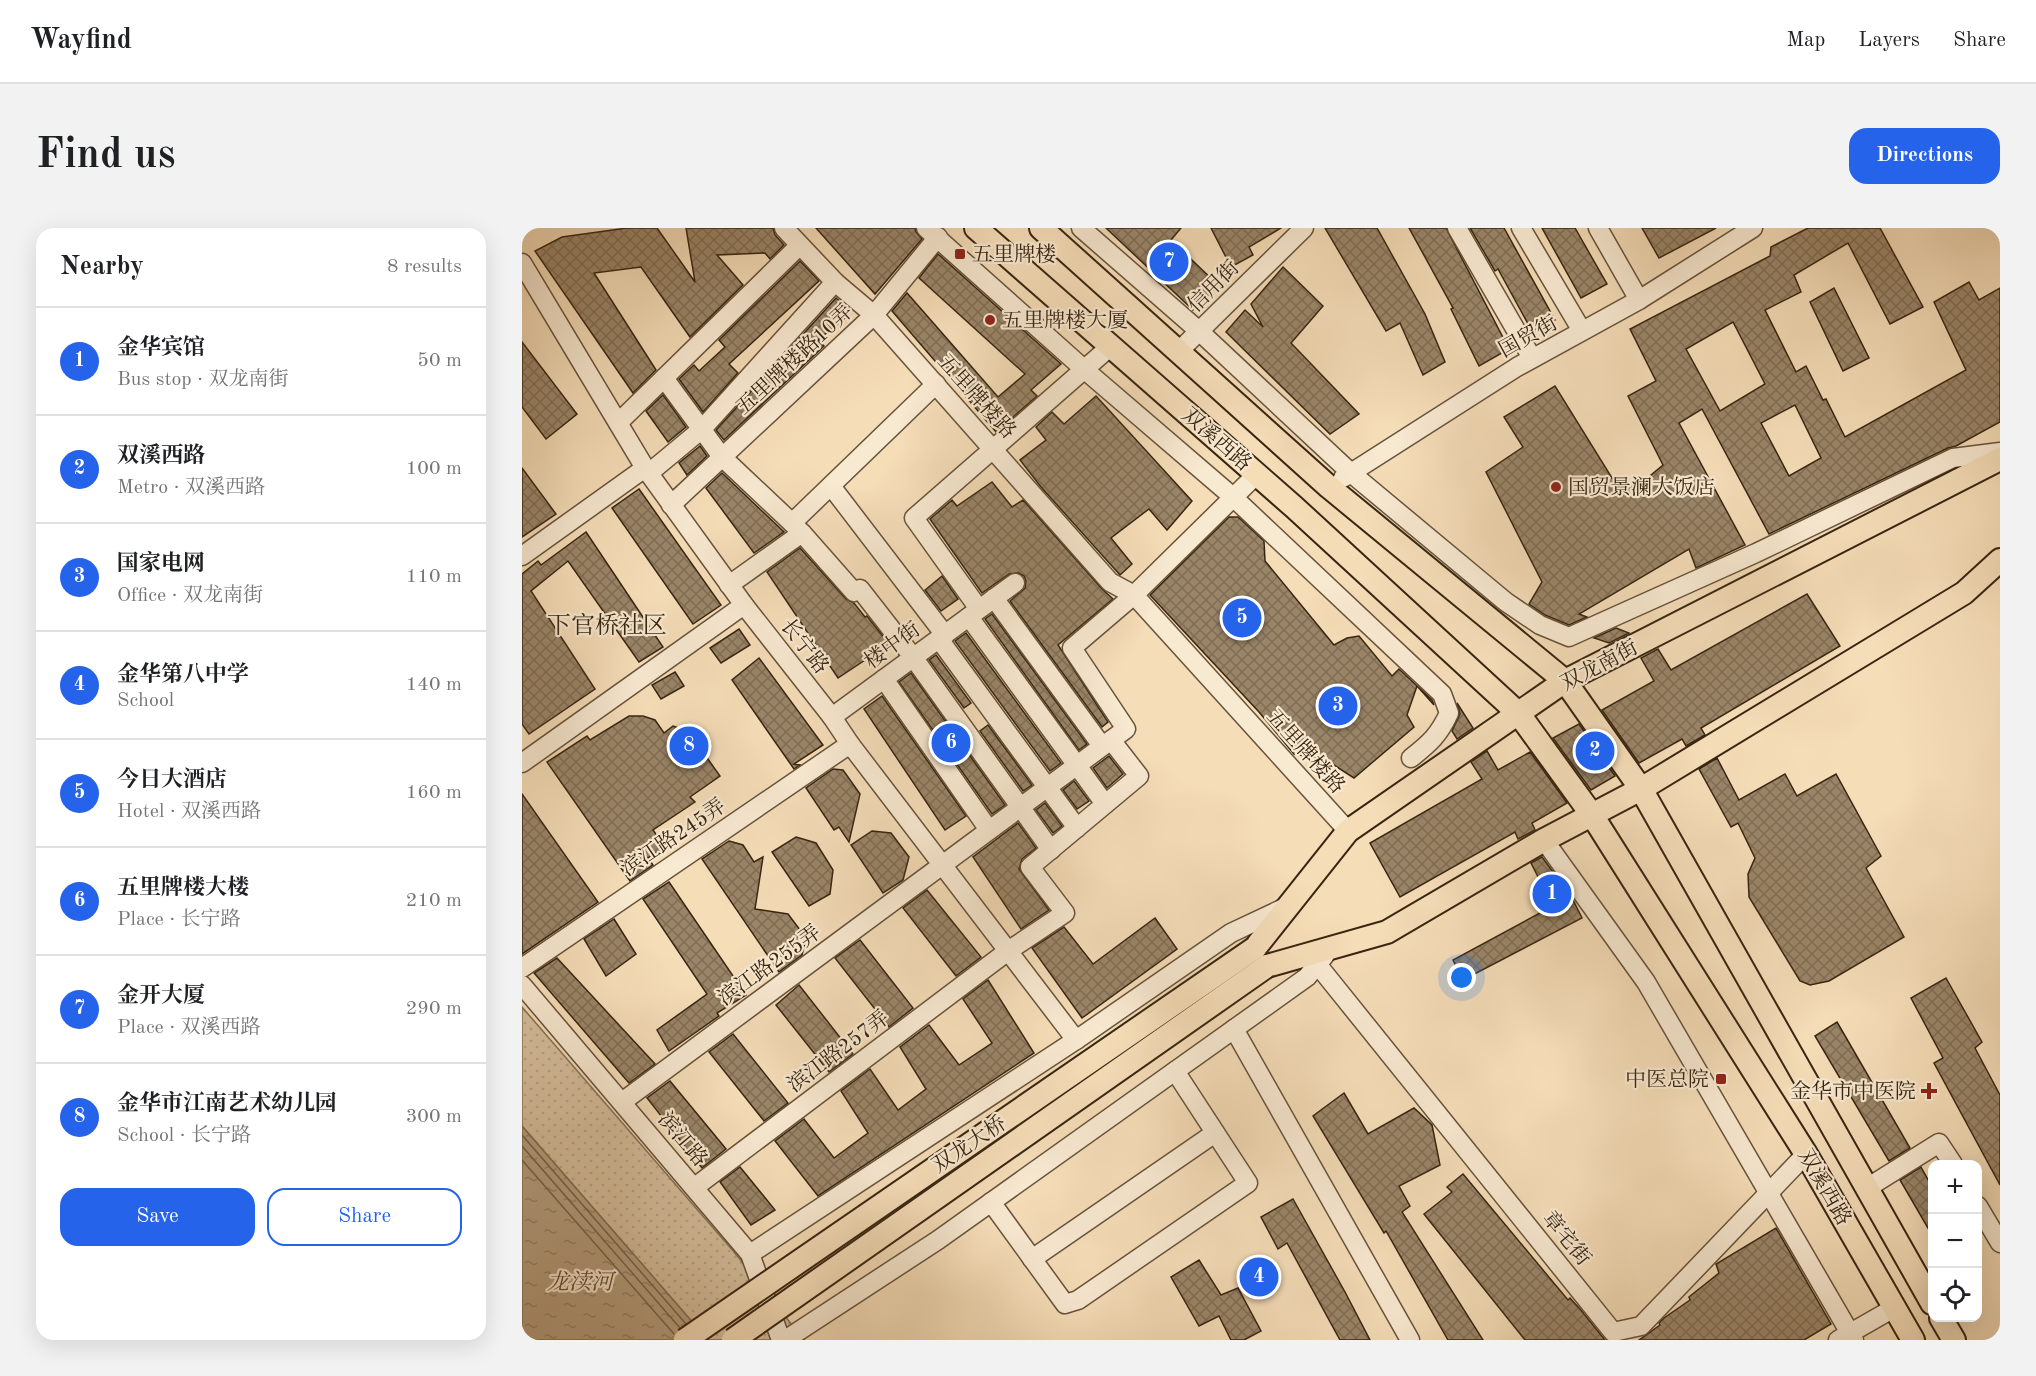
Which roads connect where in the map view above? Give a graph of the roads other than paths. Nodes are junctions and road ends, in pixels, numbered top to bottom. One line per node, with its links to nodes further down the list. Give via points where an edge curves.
1 (784, 228): 11 (street, 五里牌楼路)
2 (976, 228): 18 (main road, 双溪西路)
3 (1041, 228): 19 (main road, 双溪西路)
4 (1082, 228): 16 (street)
5 (1304, 228): 16 (street, 信用街)
6 (1457, 228): 20 (street)
7 (1521, 228): 17 (street)
8 (1598, 228): 14 (street)
9 (1753, 228): 14 (street, 国贸街)
10 (932, 233): 15 (street, 五里牌楼路10弄); 21 (street)
11 (799, 246): 13 (street, 五里牌楼路); 22 (street)
12 (522, 263): 24 (street, 长宁路)
13 (835, 282): 15 (street, 五里牌楼路); 25 (street)
14 (1639, 300): 17 (street, 国贸街)
15 (874, 315): 23 (street, 五里牌楼路); 28 (street, 五里牌楼路10弄)
16 (1199, 331): 19 (street, 信用街); 31 (street)
17 (1582, 331): 20 (street, 国贸街)
18 (1112, 346): 21 (street); 32 (main road, 双溪西路)
19 (1178, 352): 34 (main road, 双溪西路)
20 (1532, 358): 31 (street, 国贸街)
21 (1085, 370): 26 (street); 35 (street)
22 (663, 378): 24 (street); 25 (street)
23 (936, 384): 26 (street, 五里牌楼路); 33 (street)
24 (618, 423): 30 (street, 长宁路)
25 (702, 429): 28 (street); 30 (street)
26 (994, 450): 42 (street, 五里牌楼路, via 1110,582); 45 (street, via 914,518)
27 (2000, 452): 31 (street, via 1953,458 1569,637 1540,625 1506,602)
28 (722, 457): 36 (street, 五里牌楼路10弄); 37 (street)
29 (2000, 459): 49 (main road, 双龙南街)
30 (647, 470): 36 (street, 长宁路); 38 (street)
31 (1351, 472): 34 (street, 国贸街)
32 (1257, 474): 35 (street); 50 (main road, 双溪西路)
33 (831, 486): 37 (street); 46 (street)
34 (1329, 487): 49 (main road, 双溪西路)
35 (1233, 497): 42 (street); 54 (street, via 1442,694 1449,713 1442,729)
36 (671, 505): 41 (street, 长宁路)
37 (797, 528): 41 (street); 47 (street, via 854,592 860,589)
38 (522, 556)
39 (2000, 560): 58 (main road, via 1964,593)
40 (1015, 583): 43 (street, 楼中街)
41 (729, 585): 44 (street, 长宁路)
42 (1134, 595): 52 (street, via 1072,648 1126,729); 64 (street, 五里牌楼路)
43 (994, 598): 45 (street, 楼中街); 52 (street)
44 (744, 605): 51 (street, 长宁路); 55 (street)
45 (974, 613): 46 (street, 楼中街); 56 (street)
46 (942, 637): 47 (street, 楼中街); 57 (street)
47 (913, 657): 48 (street, 楼中街); 60 (street)
48 (884, 679): 51 (street, 楼中街); 63 (street)
49 (1564, 681): 50 (main road, 双龙南街); 58 (main road, 双溪西路)
50 (1519, 714): 61 (main road, 双溪西路); 64 (main road, 双龙南街)
51 (832, 717): 53 (street, 长宁路)
52 (1107, 743): 56 (street, 滨江路255弄); 59 (street, via 1139,776)
53 (850, 744): 67 (street, 长宁路); 73 (street, 滨江路245弄)
54 (1411, 758)
55 (522, 763)
56 (1076, 766): 57 (street, 滨江路255弄); 59 (street)
57 (1047, 787): 60 (street, 滨江路255弄); 62 (street)
58 (1641, 789): 61 (main road); 83 (main road, 双溪西路)
59 (1105, 804): 62 (street)
60 (1019, 808): 63 (street, 滨江路255弄); 66 (street)
61 (1592, 815): 65 (main road); 80 (main road, 双溪西路)
62 (1077, 828): 66 (street)
63 (988, 830): 67 (street, 滨江路255弄)
64 (1348, 831): 68 (main road, 双龙南街)
65 (1544, 840): 69 (main road, via 1387,932); 84 (street, via 1646,982)
66 (1051, 850): 70 (street, 滨江路257弄, via 1030,867 1065,913)
67 (942, 865): 70 (street, 长宁路); 78 (street, 滨江路255弄)
68 (1291, 904): 71 (main road, 双龙南街); 76 (street, via 1232,933)
69 (1334, 945): 71 (main road); 72 (street)
70 (1008, 951): 76 (street, 长宁路); 82 (street, 滨江路257弄)
71 (1261, 957): 94 (main road, 双龙大桥, bridge); 95 (main road, 双龙大桥, bridge)
72 (1317, 964): 75 (street, via 1306,977); 84 (street, 章宅街, via 1613,1332 1641,1326)
73 (522, 968)
74 (522, 985): 78 (street, 滨江路)
75 (1234, 1029): 77 (street); 97 (street)
76 (1076, 1040): 88 (street)
77 (1175, 1071): 79 (street); 85 (street)
78 (622, 1102): 82 (street, 滨江路)
79 (1215, 1133): 89 (street); 89 (street, via 1248,1184 1078,1300 1065,1304)
80 (1806, 1154): 84 (street, 章宅街); 91 (main road, 双溪西路)
81 (1951, 1160): 83 (street, via 1940,1143)
82 (694, 1187): 88 (street, 滨江路)
83 (1867, 1188): 90 (main road, 双溪西路)
84 (1769, 1193): 93 (street)
85 (991, 1202): 89 (street); 96 (street)
86 (1982, 1214): 87 (street)
87 (2000, 1243)
88 (750, 1254): 96 (street, 滨江路)
89 (1032, 1258)
90 (1928, 1296)
91 (1894, 1308): 93 (street); 98 (main road, 双溪西路)
92 (1944, 1322): 99 (main road)
93 (1847, 1338)
94 (685, 1340)
95 (733, 1340)
96 (783, 1340)
97 (1410, 1340)
98 (1912, 1340)
99 (1954, 1340)

